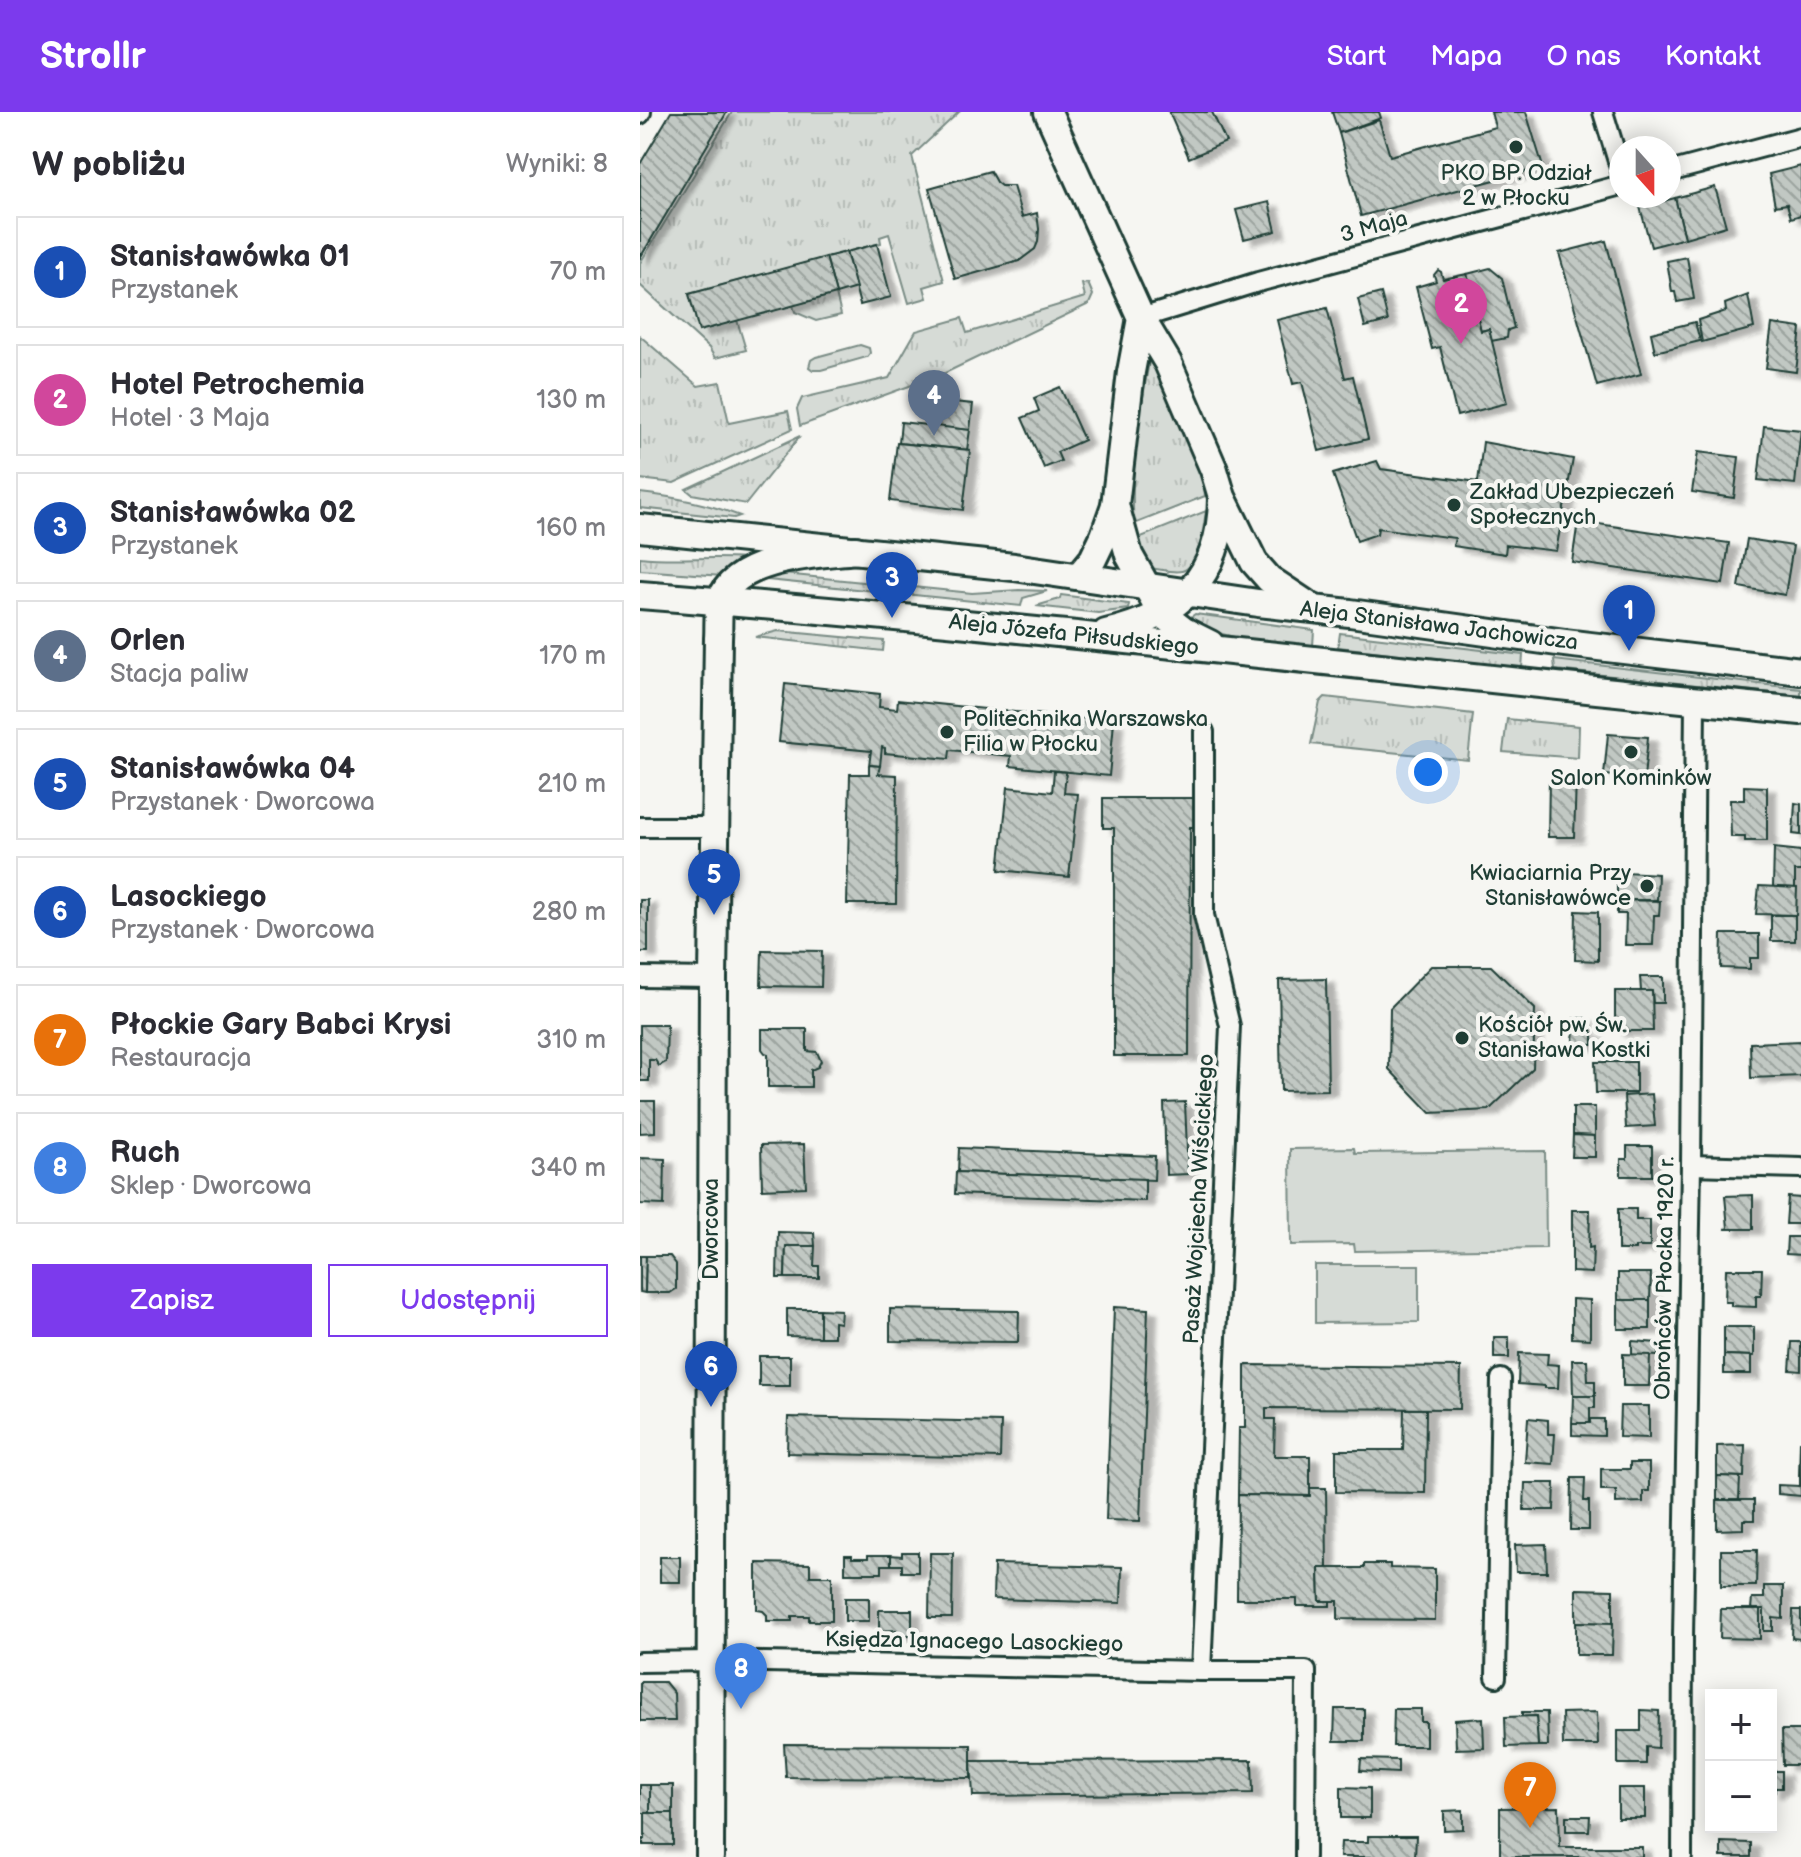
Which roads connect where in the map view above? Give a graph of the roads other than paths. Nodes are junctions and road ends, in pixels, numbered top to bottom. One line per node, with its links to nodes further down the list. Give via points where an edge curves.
1 (1048, 112): 7 (main road)
2 (1606, 113): 3 (street)
3 (1612, 136)
4 (1801, 137): 5 (street)
5 (1681, 169)
6 (1609, 188): 7 (street, 3 Maja)
7 (1141, 318): 8 (main road, via 1168,363); 9 (main road)
8 (1222, 497): 14 (main road, via 1215,549); 17 (main road, via 1262,572)
9 (1115, 505): 12 (main road, via 1093,559); 13 (main road, via 1129,555)
10 (640, 528): 11 (main road)
11 (856, 550): 12 (main road); 16 (main road, via 789,557 758,567 730,586)
12 (1079, 576): 13 (main road, Aleja Stanisława Jachowicza)
13 (1146, 587): 14 (main road, Aleja Stanisława Jachowicza); 18 (main road)
14 (1188, 593): 17 (main road, Aleja Stanisława Jachowicza); 18 (main road)
15 (640, 595): 16 (main road, Aleja Józefa Piłsudskiego)
16 (720, 601): 19 (main road, Aleja Józefa Piłsudskiego); 28 (main road, Dworcowa)
17 (1325, 610): 20 (main road, Aleja Stanisława Jachowicza)
18 (1162, 614): 19 (main road); 21 (main road)
19 (1091, 637): 21 (main road, Aleja Józefa Piłsudskiego)
20 (1565, 643): 22 (main road, Aleja Stanisława Jachowicza); 23 (main road, via 1546,648 1537,658 1540,679)
21 (1221, 650): 23 (main road, Aleja Stanisława Jachowicza)
22 (1801, 671)
23 (1551, 687): 24 (main road, Aleja Stanisława Jachowicza)
24 (1695, 701): 25 (main road, Aleja Stanisława Jachowicza); 31 (street, Obrońców Płocka 1920 r.)
25 (1801, 711)
26 (1204, 732): 36 (street, Pasaż Wojciecha Wiścickiego, via 1204,915 1230,1026)
27 (640, 827): 28 (street)
28 (716, 827): 30 (main road, Dworcowa)
29 (640, 977): 30 (street)
30 (713, 978): 34 (main road, Dworcowa)
31 (1691, 1165): 32 (street); 40 (street, Obrońców Płocka 1920 r.)
32 (1801, 1168)
33 (1501, 1379): 37 (street)
34 (711, 1661): 35 (street, Księdza Ignacego Lasockiego); 36 (street, Księdza Ignacego Lasockiego); 38 (main road, Dworcowa)
35 (640, 1662)
36 (1201, 1671): 39 (street, Księdza Ignacego Lasockiego, via 1306,1671)
37 (1496, 1677)
38 (710, 1857)
39 (1305, 1857)
40 (1682, 1857)

